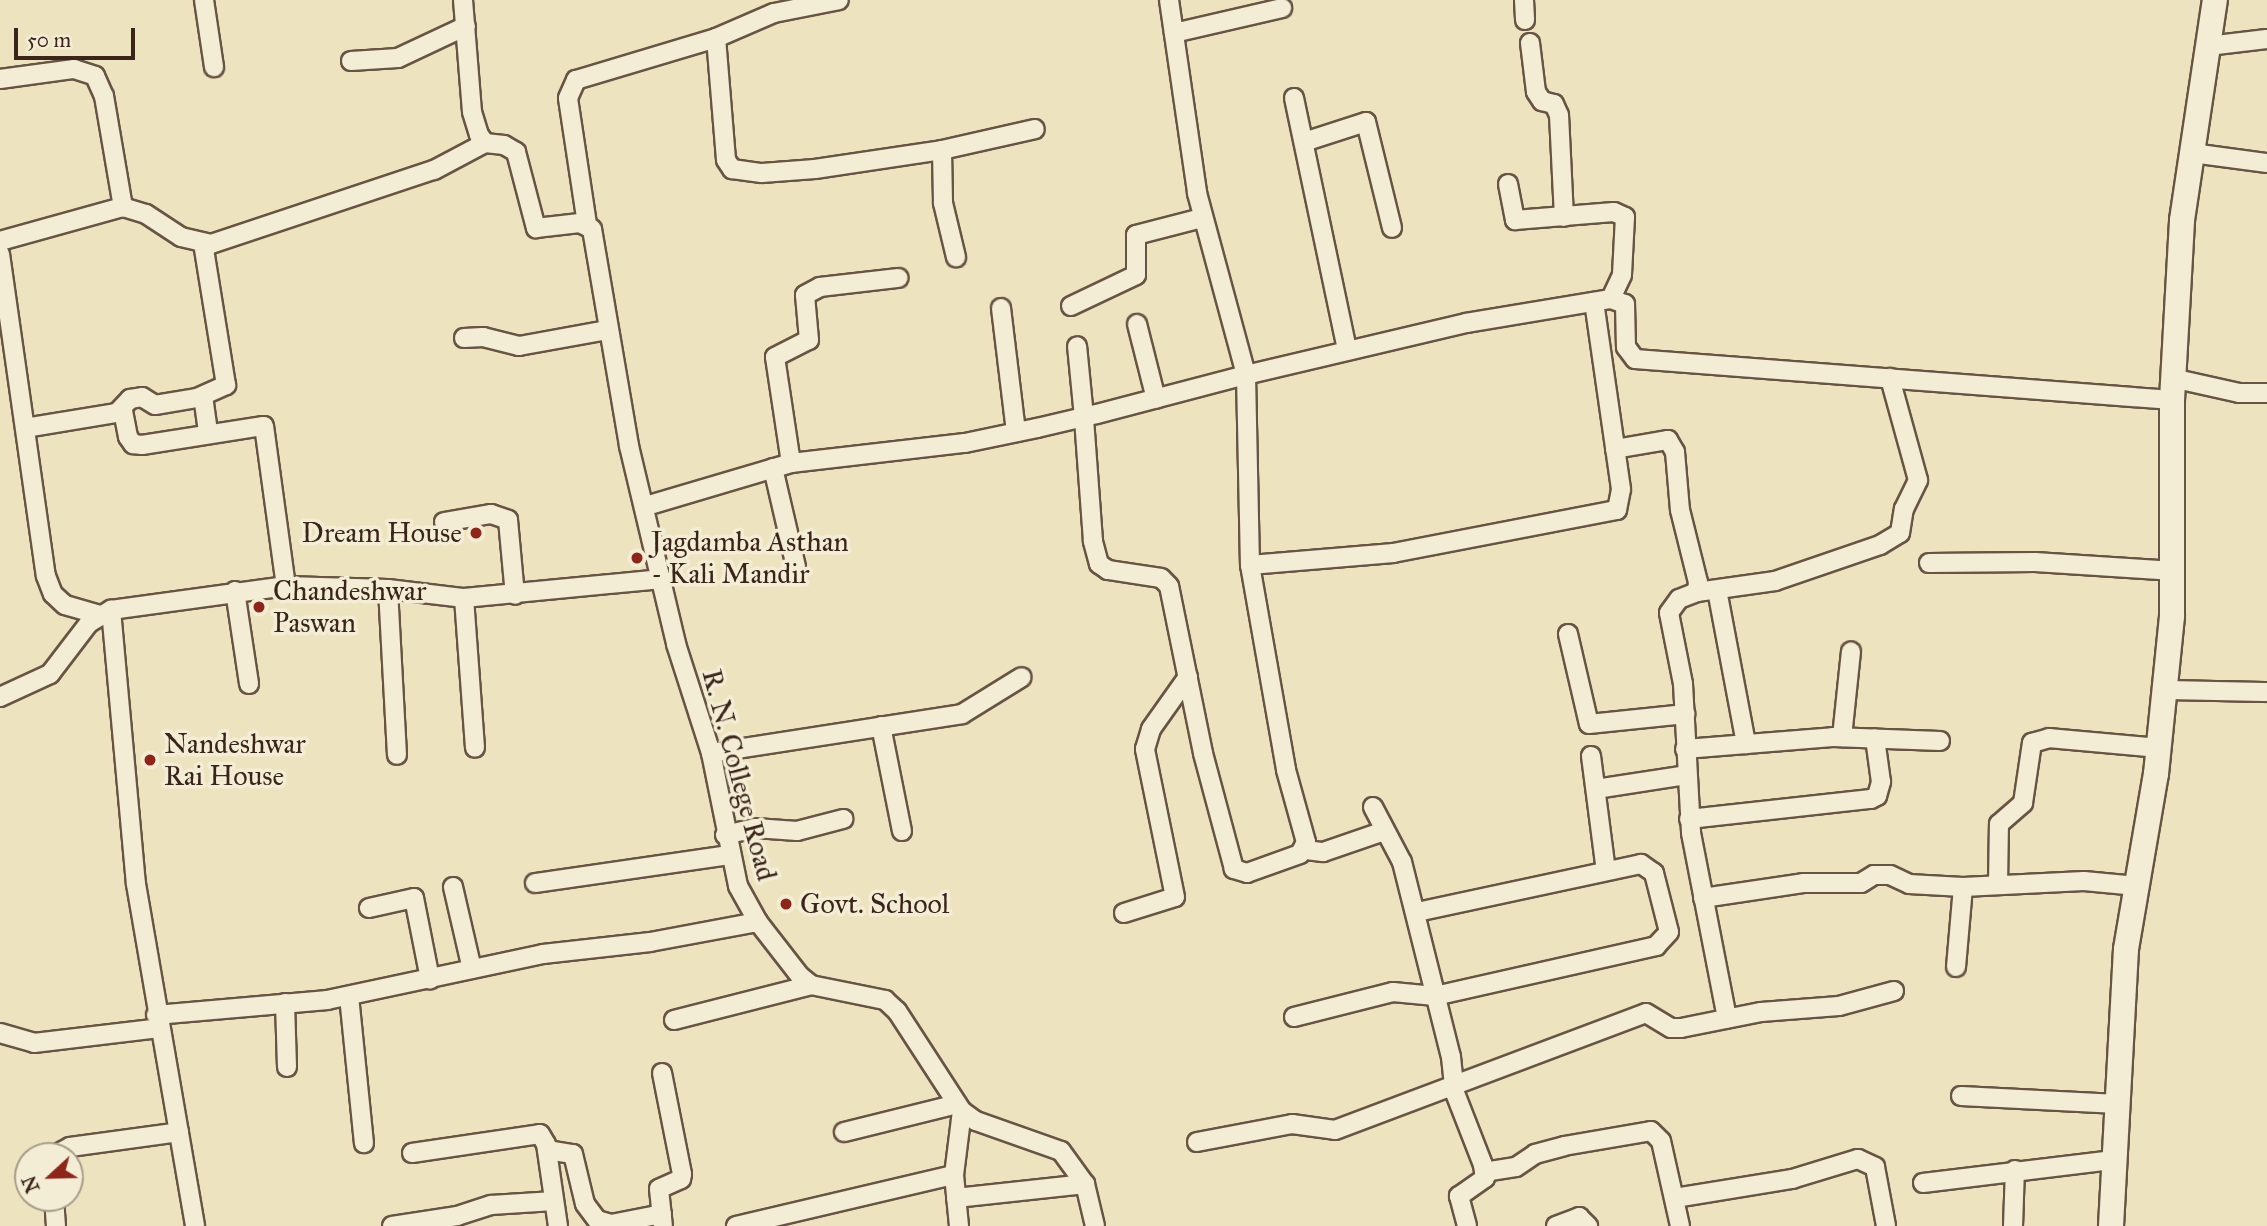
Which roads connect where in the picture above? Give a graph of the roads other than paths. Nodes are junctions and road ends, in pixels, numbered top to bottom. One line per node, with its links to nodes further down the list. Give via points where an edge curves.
1 (204, 0): 17 (street)
2 (463, 0): 10 (street)
3 (839, 0): 7 (street)
4 (1169, 0): 11 (street)
5 (1524, 0): 9 (street)
6 (2215, 0): 15 (main road)
7 (814, 2): 12 (street)
8 (1282, 8): 11 (street)
9 (1524, 20)
10 (466, 26): 16 (street, via 409,55); 22 (street, via 472,111)
11 (1174, 33): 29 (street)
12 (716, 38): 23 (street, via 726,160 732,169 769,173); 30 (street, R. N. College Road, via 584,75 570,88 575,159)
13 (2267, 39): 15 (street)
14 (1530, 43): 28 (street, via 1535,92 1542,101 1553,104 1559,115)
15 (2208, 46): 24 (main road)
16 (351, 61)
17 (214, 67)
18 (0, 79): 27 (street, via 74,69 95,76 104,96)
19 (1294, 97): 21 (street)
20 (1035, 129): 23 (street)
21 (1304, 142): 31 (street, via 1366,122); 44 (street)
22 (485, 143): 30 (street, via 516,152 536,228); 33 (street, via 434,170 226,241)
23 (942, 150): 35 (street, via 943,203)
24 (2192, 153): 25 (street); 47 (main road, via 2182,220)
25 (2267, 163)
26 (1508, 184): 28 (street, via 1515,220)
27 (123, 207): 32 (street); 33 (street)
28 (1564, 217): 37 (street, via 1614,212 1625,217 1622,275)
29 (1202, 218): 38 (street, via 1136,235 1136,275); 45 (street)
30 (587, 224): 41 (street, R. N. College Road, via 592,229)
31 (1392, 228)
32 (0, 241)
33 (204, 243): 49 (street, via 226,385)
34 (0, 254): 53 (street)
35 (956, 257)
36 (898, 278): 57 (street, via 820,288 805,295 809,340 775,356)
37 (1603, 300): 44 (street, via 1503,315); 46 (street, via 1625,304 1626,347 1635,359); 56 (street)
38 (1071, 306)
39 (1001, 308): 54 (street)
40 (1137, 324): 50 (street)
41 (607, 330): 42 (street, via 519,346); 58 (street, R. N. College Road, via 629,446)
42 (464, 338)
43 (1077, 346): 52 (street)
44 (1347, 350): 45 (street)
45 (1246, 375): 50 (street); 61 (street)
46 (1890, 377): 47 (street); 67 (street, via 1919,480 1904,509 1900,533 1880,545 1774,581)
47 (2172, 389): 48 (street); 63 (main road)
48 (2267, 393)
49 (203, 396): 51 (street, via 163,405 142,397 130,399); 55 (street)
50 (1156, 399): 52 (street)
51 (123, 411): 53 (street); 55 (street, via 133,444)
52 (1084, 417): 54 (street); 76 (street, via 1094,553 1108,570 1161,578 1168,586)
53 (25, 428): 72 (street, via 46,576 53,594 65,605)
54 (1016, 432): 57 (street)
55 (208, 433): 65 (street, via 264,426)
56 (1615, 449): 61 (street, via 1621,501 1606,514 1393,553); 69 (street, via 1660,440 1672,445)
57 (782, 465): 58 (street); 62 (street)
58 (646, 506): 64 (street, R. N. College Road)
59 (444, 522): 70 (street, via 492,514 508,520)
60 (1929, 563): 63 (street, via 2035,562)
61 (1250, 565): 101 (street, via 1271,694)
62 (796, 567)
63 (2175, 571): 78 (main road)
64 (662, 579): 70 (street); 90 (street, R. N. College Road, via 687,686)
65 (286, 586): 66 (street); 68 (street)
66 (388, 589): 71 (street); 91 (street)
67 (1717, 590): 69 (street); 86 (street)
68 (234, 591): 72 (street); 77 (street)
69 (1697, 593): 81 (street, via 1679,599 1669,613)
70 (515, 596): 71 (street)
71 (464, 598): 87 (street)
72 (105, 612): 80 (street, via 50,674); 125 (street, via 130,836)
73 (1569, 634): 81 (street, via 1589,724)
74 (1851, 651): 83 (street)
75 (1022, 677): 82 (street, via 972,711)
76 (1188, 677): 101 (street, via 1234,869 1247,873); 112 (street, via 1151,729 1145,749 1175,897)
77 (249, 684)
78 (2165, 690): 79 (street); 88 (main road)
79 (2267, 692)
80 (0, 697)
81 (1685, 714): 89 (street)
82 (881, 726): 90 (street); 98 (street)
83 (1842, 737): 84 (street); 86 (street)
84 (1875, 738): 85 (street); 97 (street, via 1881,782 1877,796 1871,799)
85 (1940, 741)
86 (1746, 744): 89 (street)
87 (475, 748)
88 (2159, 748): 105 (street, via 2049,738 2032,743 2023,803 1998,824); 106 (main road)
89 (1685, 749): 93 (street)
90 (711, 753): 100 (street, R. N. College Road)
91 (397, 755)
92 (1591, 756): 94 (street)
93 (1686, 775): 94 (street); 97 (street)
94 (1596, 789): 103 (street)
95 (1373, 807): 99 (street)
96 (844, 819): 100 (street, via 797,831 755,828)
97 (1689, 820): 109 (street)
98 (902, 831)
99 (1384, 831): 101 (street, via 1323,852); 111 (street, via 1398,848)
100 (725, 835): 102 (street, R. N. College Road)
101 (1306, 850)
102 (729, 855): 104 (street); 113 (street, R. N. College Road)
103 (1606, 871): 111 (street); 120 (street, via 1633,864 1649,867 1670,932 1663,943)
104 (535, 883)
105 (1998, 885): 106 (street, via 2084,881); 108 (street)
106 (2137, 886): 131 (main road, via 2120,1015)
107 (453, 887): 115 (street)
108 (1962, 887): 109 (street, via 1909,884 1889,875 1874,875 1861,883 1803,883); 114 (street)
109 (1703, 898): 123 (street)
110 (369, 908): 116 (street, via 414,898)
111 (1417, 912): 120 (street)
112 (1124, 913)
113 (758, 922): 115 (street); 117 (street, R. N. College Road)
114 (1956, 967)
115 (472, 969): 116 (street)
116 (430, 979): 119 (street)
117 (811, 985): 124 (street); 132 (street, via 885,1000 908,1025)
118 (1894, 991): 123 (street, via 1839,1006)
119 (349, 996): 121 (street); 136 (street)
120 (1435, 996): 122 (street, via 1393,992); 129 (street)
121 (285, 1003): 125 (street); 127 (street)
122 (1294, 1017)
123 (1727, 1019): 129 (street, via 1671,1028 1654,1016 1637,1015)
124 (674, 1020)
125 (158, 1021): 126 (street, via 34,1043); 133 (street)
126 (0, 1033)
127 (287, 1067)
128 (662, 1073): 149 (street, via 682,1174 681,1179 659,1189)
129 (1452, 1083): 135 (street, via 1335,1130 1292,1124); 142 (street)
130 (1961, 1097): 131 (street)
131 (2118, 1104): 140 (main road)
132 (960, 1108): 134 (street); 143 (street); 144 (street, via 976,1121 1062,1151)
133 (179, 1132): 137 (street); 150 (street)
134 (844, 1132)
135 (1197, 1142)
136 (364, 1143)
137 (84, 1145)
138 (547, 1150): 139 (street, via 540,1134); 148 (street); 149 (street, via 573,1154 585,1204 597,1220 611,1224)
139 (412, 1153)
140 (2114, 1160): 141 (street); 162 (main road)
141 (2015, 1170): 145 (street); 161 (street)
142 (1485, 1172): 147 (street, via 1516,1167 1535,1154 1564,1146 1651,1131 1661,1141); 156 (street, via 1482,1181 1461,1191)
143 (954, 1175): 146 (street); 153 (street)
144 (1084, 1184): 146 (street); 155 (street)
145 (1923, 1184)
146 (956, 1198): 154 (street)
147 (1675, 1198): 159 (street); 160 (street, via 1792,1179 1858,1159 1875,1167)
148 (554, 1201): 151 (street, via 491,1205 457,1216); 152 (street)
149 (663, 1220)
150 (195, 1226)
151 (392, 1226)
152 (558, 1226)
153 (736, 1226)
154 (959, 1226)
155 (1094, 1226)
156 (1467, 1226)
157 (1556, 1226): 158 (street, via 1579,1217)
158 (1588, 1226)
159 (1680, 1226)
160 (1886, 1226)
161 (2013, 1226)
162 (2111, 1226)

